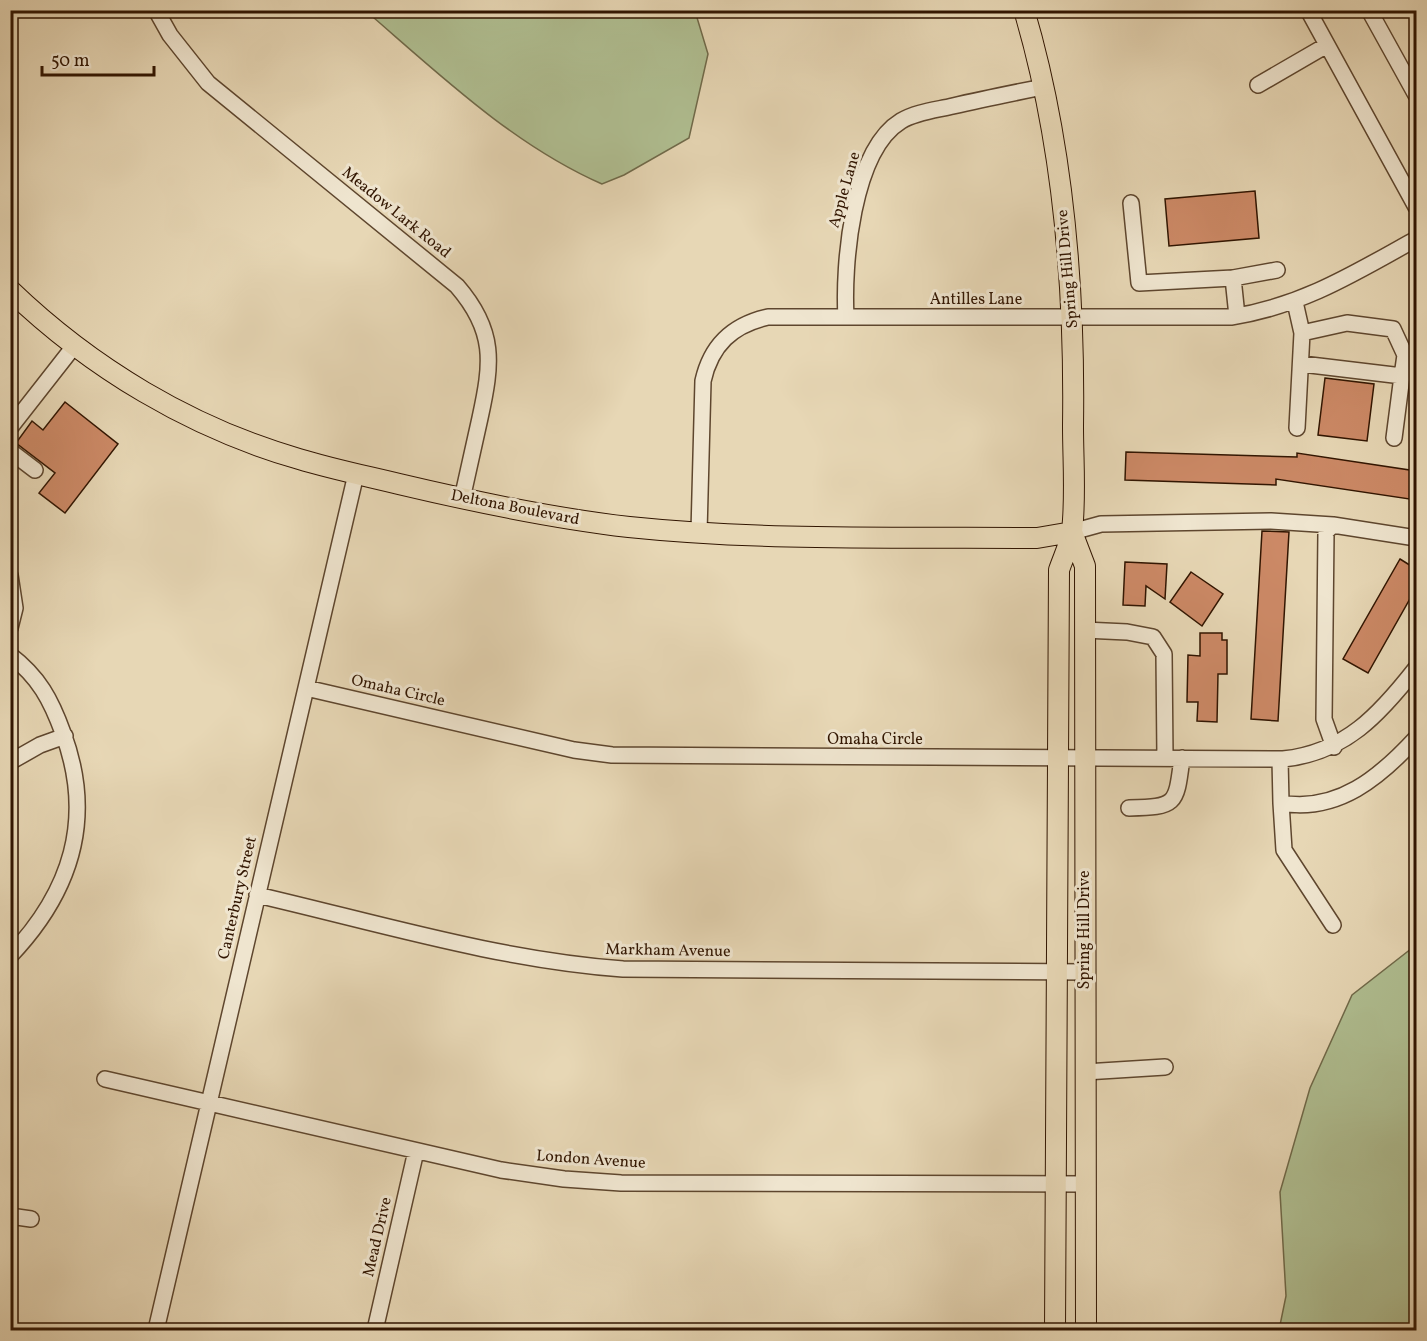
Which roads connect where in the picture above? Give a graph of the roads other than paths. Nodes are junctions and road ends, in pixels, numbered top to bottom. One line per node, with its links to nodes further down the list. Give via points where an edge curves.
1 (156, 10): 29 (street, Meadow Lark Road, via 207,83 457,286 471,302 488,343 489,375)
2 (1024, 10): 7 (main road, Spring Hill Drive)
3 (1308, 10): 5 (street)
4 (1369, 10): 8 (street)
5 (1327, 45): 6 (street); 10 (street)
6 (1258, 85)
7 (1043, 87): 17 (street, Apple Lane, via 917,114 888,130 871,158 854,210 844,281); 18 (main road, Spring Hill Drive, via 1058,172)
8 (1416, 95)
9 (1131, 203): 13 (street, via 1139,284)
10 (1416, 207)
11 (1416, 239): 15 (street, Antilles Lane, via 1321,292)
12 (1277, 270): 13 (street)
13 (1233, 278): 16 (street)
14 (11, 291): 20 (main road, Deltona Boulevard)
15 (1295, 302): 16 (street, Antilles Lane); 19 (street)
16 (1237, 316): 18 (street, Antilles Lane)
17 (846, 317): 18 (street, Antilles Lane); 31 (street, Antilles Lane, via 768,316 737,327 716,348 703,381)
18 (1072, 318): 32 (main road, Spring Hill Drive)
19 (1302, 333): 21 (street); 22 (street, via 1347,323 1393,329 1405,355)
20 (75, 345): 23 (street); 28 (main road, Deltona Boulevard, via 155,398 201,422 299,459)
21 (1302, 364): 22 (street); 24 (street)
22 (1402, 376): 25 (street)
23 (10, 428)
24 (1297, 428)
25 (1394, 438)
26 (10, 451): 27 (street)
27 (35, 470)
28 (356, 474): 29 (main road, Deltona Boulevard); 39 (street, Canterbury Street)
29 (462, 499): 31 (main road, Deltona Boulevard, via 562,518)
30 (1333, 525): 32 (street, via 1271,521 1101,524); 33 (street); 42 (street, via 1326,532 1323,664 1324,719)
31 (699, 532): 32 (main road, Deltona Boulevard, via 785,537 1037,538)
32 (1072, 532): 36 (main road, Spring Hill Drive, via 1085,566); 46 (main road, Spring Hill Drive, via 1059,570)
33 (1416, 538)
34 (10, 575): 35 (street, via 15,608)
35 (10, 628)
36 (1084, 630): 43 (main road, Spring Hill Drive); 44 (street, via 1153,637 1164,654)
37 (10, 656): 40 (street, via 40,682 52,701)
38 (1416, 668): 42 (street, Omaha Circle, via 1356,733)
39 (306, 688): 46 (street, Omaha Circle, via 574,750 612,755); 51 (street, Canterbury Street)
40 (64, 736): 48 (street); 53 (street, via 78,796 72,854 50,907)
41 (1416, 738): 49 (street, via 1371,782 1343,798 1299,806)
42 (1334, 747): 47 (street, Omaha Circle, via 1307,757)
43 (1086, 758): 44 (street, Omaha Circle); 46 (street, Omaha Circle); 55 (main road, Spring Hill Drive)
44 (1165, 758): 45 (street, Omaha Circle)
45 (1182, 758): 47 (street, Omaha Circle); 50 (street, via 1178,792 1171,801 1160,807)
46 (1058, 759): 54 (main road, Spring Hill Drive)
47 (1280, 759): 49 (street)
48 (10, 762)
49 (1281, 803): 52 (street, via 1284,850)
50 (1129, 808)
51 (257, 896): 54 (street, Markham Avenue, via 577,966); 59 (street, Canterbury Street)
52 (1333, 925)
53 (10, 956)
54 (1056, 971): 55 (street, Markham Avenue); 61 (main road, Spring Hill Drive)
55 (1085, 972): 57 (main road, Spring Hill Drive)
56 (1165, 1067): 57 (street)
57 (1085, 1072): 62 (main road, Spring Hill Drive)
58 (105, 1079): 59 (street, London Avenue)
59 (209, 1103): 60 (street, London Avenue); 65 (street, Canterbury Street)
60 (416, 1151): 61 (street, London Avenue, via 501,1170 621,1182); 66 (street, Mead Drive)
61 (1056, 1183): 62 (street, London Avenue); 67 (main road, Spring Hill Drive)
62 (1085, 1184): 68 (main road, Spring Hill Drive)
63 (10, 1216): 64 (street)
64 (31, 1219)
65 (156, 1330)
66 (375, 1330)
67 (1055, 1330)
68 (1086, 1330)

